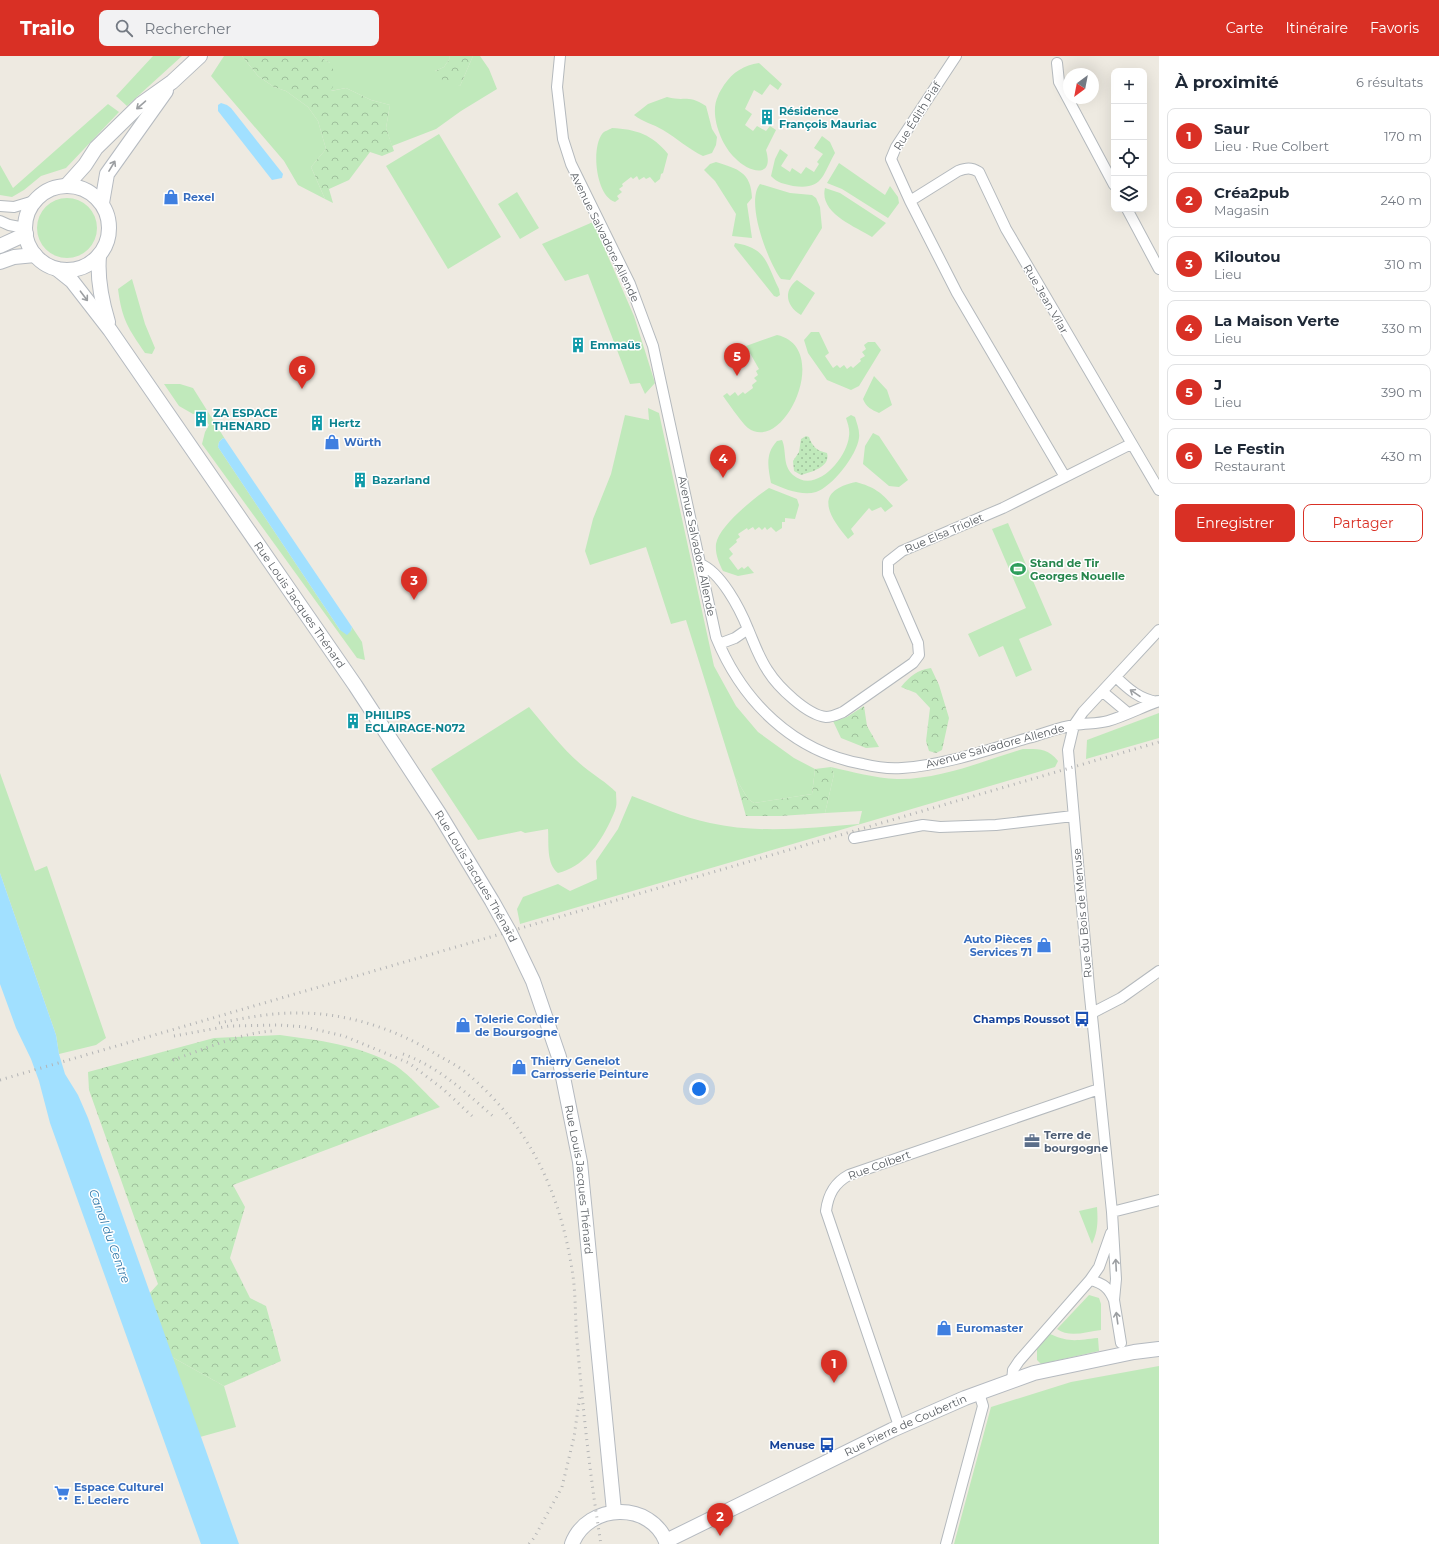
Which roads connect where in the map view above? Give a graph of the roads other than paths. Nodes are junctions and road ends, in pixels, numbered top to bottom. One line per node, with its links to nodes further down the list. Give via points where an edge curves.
1 (200, 56): 5 (main road)
2 (560, 56): 25 (street, Avenue Salvadore Allende, via 557,87 563,139 571,164 630,284 653,346)
3 (956, 56): 9 (street, Rue Édith Piaf, via 892,155 893,166)
4 (1056, 63): 6 (street, via 1059,82)
5 (172, 82): 7 (main road, one-way to 7, via 141,104 102,143); 10 (main road, one-way to 5, via 107,174)
6 (1111, 179)
7 (67, 185): 8 (main road, via 49,190); 10 (main road, via 87,190)
8 (34, 201): 11 (street, via 14,207); 14 (main road, via 26,218)
9 (910, 201): 22 (street, Rue Jean Vilar, via 958,171 966,168 979,172 1006,229); 23 (street, Rue Édith Piaf, via 957,293)
10 (102, 203): 17 (main road, via 110,228 109,238)
11 (0, 206)
12 (1129, 212): 20 (street)
13 (0, 221): 14 (street)
14 (25, 231): 15 (main road); 16 (main road)
15 (0, 246)
16 (35, 256): 18 (main road, via 14,257); 19 (main road)
17 (99, 256): 19 (main road, via 80,268); 21 (main road, Rue Louis Jacques Thénard, via 100,296)
18 (0, 262)
19 (57, 269): 21 (main road, Rue Louis Jacques Thénard, one-way to 21, via 72,281)
20 (1159, 269)
21 (110, 330): 51 (main road, Rue Louis Jacques Thénard, via 350,679 435,808 492,901 533,981 559,1057 580,1162)
22 (1131, 444): 23 (street, Rue Elsa Triolet); 24 (street, Rue Jean Vilar)
23 (1065, 477): 26 (street, Rue Elsa Triolet, via 1003,508 902,551 888,562 888,574 918,643 918,655 913,663 835,716 827,717 806,708 779,686 760,658)
24 (1159, 490)
25 (700, 564): 26 (street, Rue Elsa Triolet, via 707,566 718,578); 28 (street, Avenue Salvadore Allende)
26 (748, 629): 28 (street, via 735,638)
27 (1159, 630): 29 (street, Rue du Bois de Menuse)
28 (719, 644): 33 (street, Avenue Salvadore Allende, via 737,679 759,708 772,720 799,740 854,763 901,768 927,765)
29 (1116, 677): 30 (street, Rue du Bois de Menuse); 31 (street, one-way to 29, via 1138,696)
30 (1103, 692): 32 (street); 33 (street, Rue du Bois de Menuse)
31 (1158, 701): 32 (street, Avenue Salvadore Allende)
32 (1128, 713): 33 (street, Avenue Salvadore Allende, via 1109,720)
33 (1074, 725): 34 (street, Rue du Bois de Menuse, via 1068,750)
34 (1073, 816): 35 (street, via 996,825 923,825); 37 (street, Rue du Bois de Menuse)
35 (854, 838)
36 (1159, 970): 37 (street, via 1116,1001)
37 (1092, 1013): 38 (street, Rue du Bois de Menuse)
38 (1099, 1089): 40 (street, Rue du Bois de Menuse); 50 (street, Rue Colbert, via 849,1175 834,1187 826,1211)
39 (1159, 1200): 40 (street)
40 (1112, 1212): 41 (street, Rue du Bois de Menuse)
41 (1113, 1230): 42 (street, Rue du Bois de Menuse, via 1099,1267); 43 (street, Rue du Bois de Menuse, one-way to 41, via 1116,1279)
42 (1090, 1280): 43 (street, Rue du Bois de Menuse, via 1107,1286); 48 (street, Rue du Bois de Menuse, via 1019,1361 1013,1370)
43 (1114, 1300): 44 (street, Rue du Bois de Menuse, one-way to 43)
44 (1121, 1343): 46 (street); 47 (street)
45 (1159, 1349): 46 (main road, Rue Pierre de Coubertin)
46 (1134, 1352): 47 (main road, Rue Pierre de Coubertin)
47 (1103, 1358): 48 (main road, Rue Pierre de Coubertin)
48 (1012, 1380): 49 (main road, Rue Pierre de Coubertin)
49 (979, 1393): 50 (main road, Rue Pierre de Coubertin); 54 (street, via 984,1406)
50 (900, 1426): 52 (main road, Rue Pierre de Coubertin)
51 (614, 1511): 52 (main road, via 639,1515 650,1521); 53 (main road, via 596,1516 584,1525 574,1537)
52 (667, 1542)
53 (572, 1544)
54 (946, 1544)

